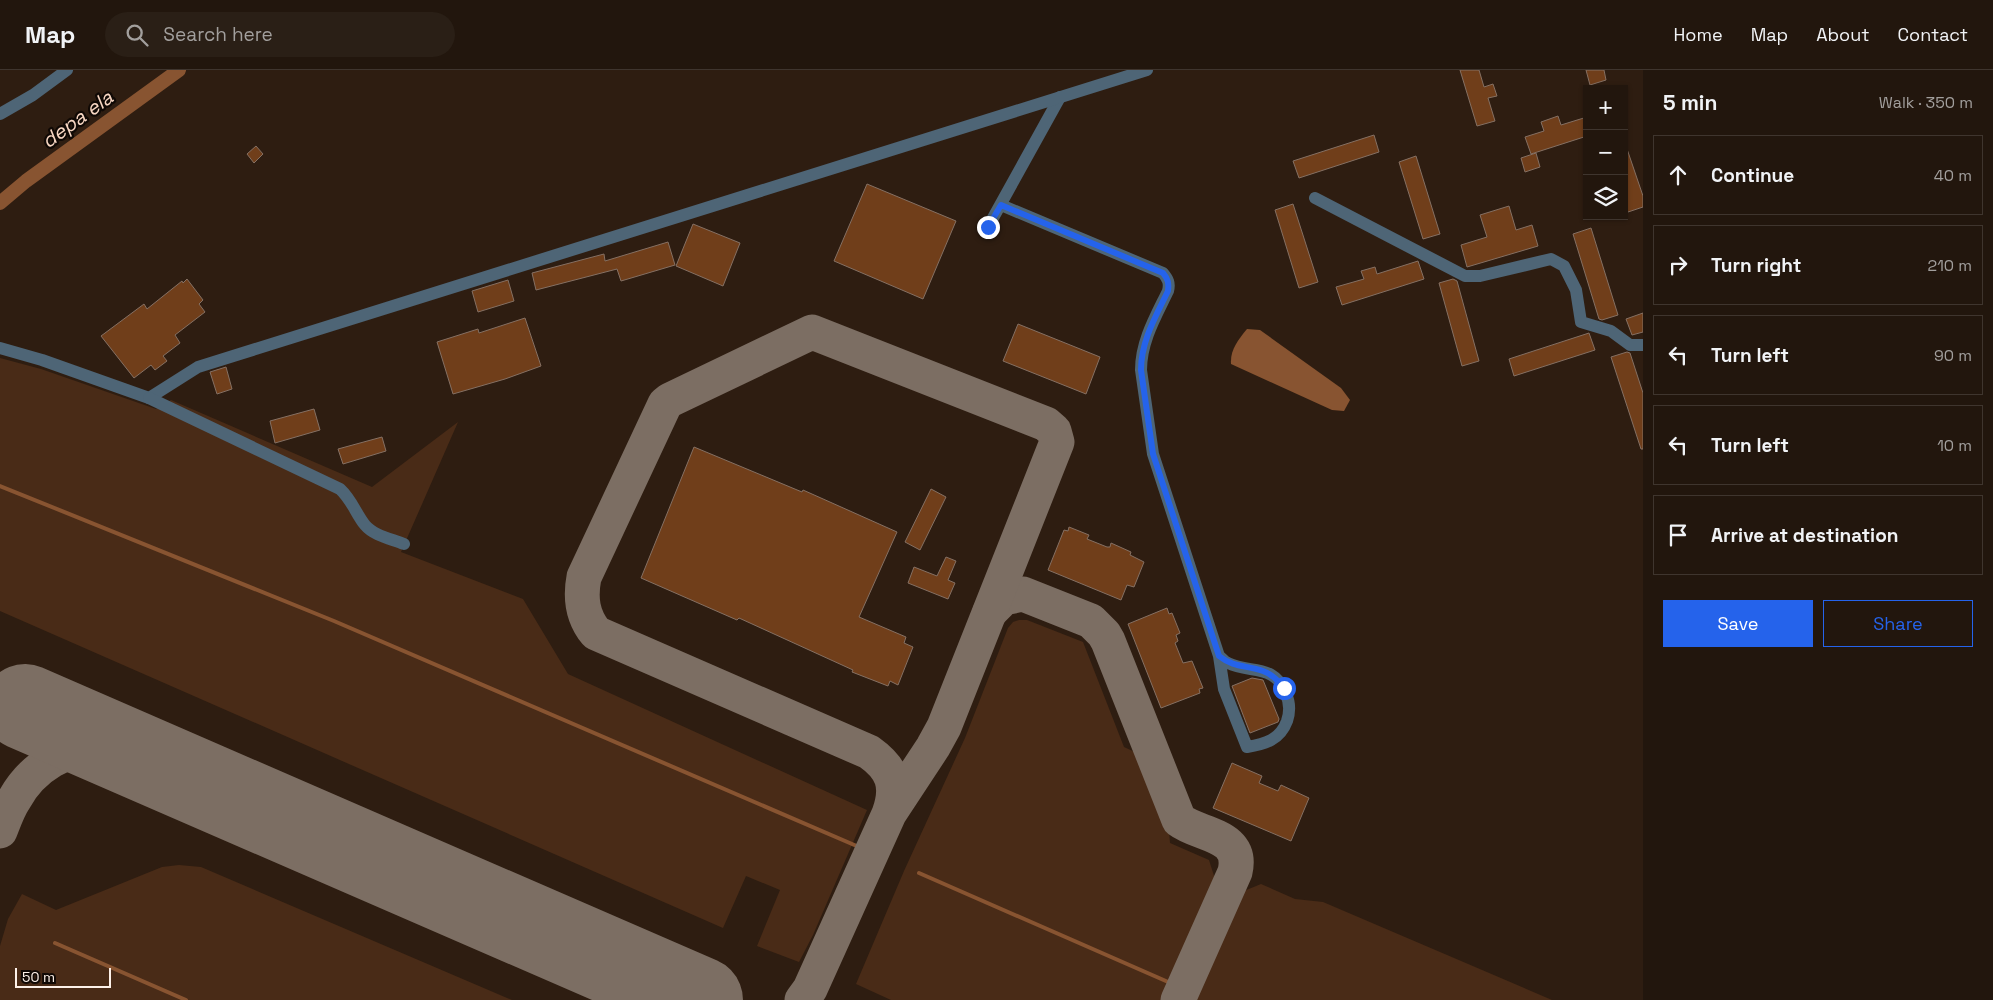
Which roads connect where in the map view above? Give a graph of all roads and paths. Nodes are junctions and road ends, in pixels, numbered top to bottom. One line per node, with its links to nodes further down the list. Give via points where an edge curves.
1 (67, 70): 4 (street)
2 (1147, 70): 3 (street)
3 (1060, 97): 6 (street); 10 (street, via 198,367)
4 (0, 114)
5 (1315, 198): 8 (street, via 1465,276 1480,276 1551,259 1564,266 1576,290 1581,322 1611,331 1630,345)
6 (1001, 205): 7 (street); 12 (street, via 1163,273 1167,278 1168,291 1141,356 1148,429 1153,454)
7 (988, 227)
8 (1643, 345)
9 (0, 348): 10 (street)
10 (149, 398): 11 (street, via 340,489 373,532)
11 (404, 544)
12 (1219, 656): 12 (street, via 1224,689 1247,748 1269,743 1284,727 1289,714 1284,688 1264,671 1228,663)

